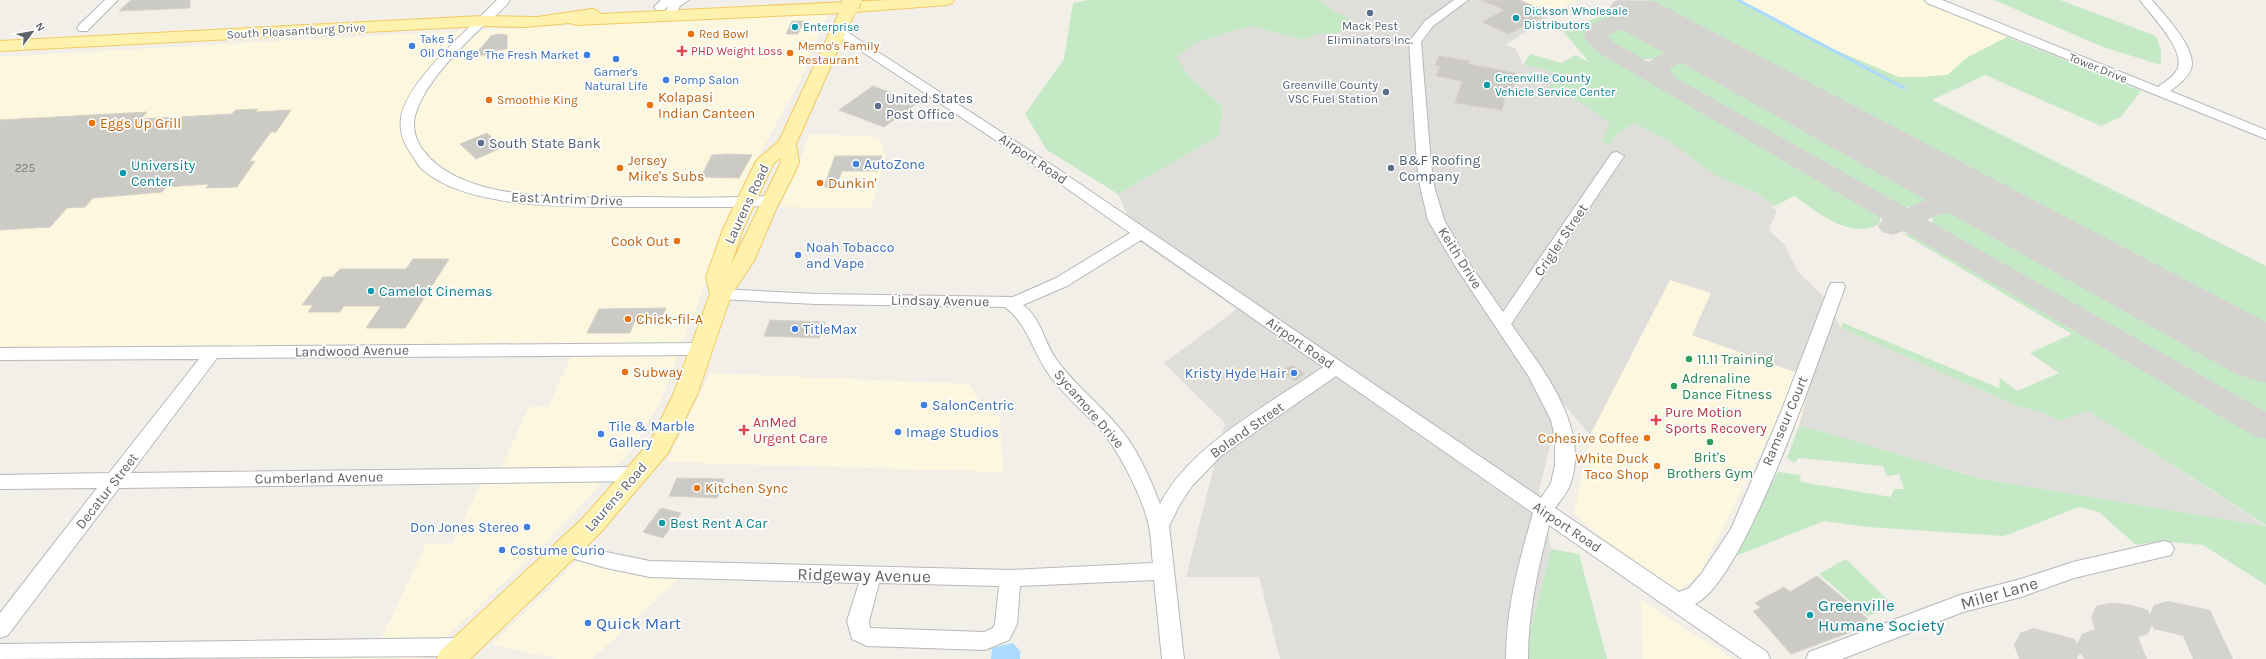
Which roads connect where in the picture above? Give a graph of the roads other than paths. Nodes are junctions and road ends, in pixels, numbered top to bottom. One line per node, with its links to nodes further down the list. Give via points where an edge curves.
1 (112, 0): 15 (street)
2 (504, 0): 14 (street, East Antrim Drive)
3 (775, 0): 10 (main road)
4 (870, 0): 11 (main road)
5 (946, 0): 11 (main road)
6 (1462, 0): 30 (street, Keith Drive, via 1436,17 1415,42 1424,164 1436,220 1462,264)
7 (1931, 0): 18 (street, Tower Drive)
8 (1947, 0): 18 (street, Tower Drive)
9 (2146, 0): 18 (street, via 2185,54 2184,73)
10 (672, 4): 11 (main road); 12 (main road)
11 (848, 4): 13 (main road, via 591,21); 16 (main road, Laurens Road)
12 (592, 14): 13 (main road, South Pleasantburg Drive); 14 (main road, via 572,12)
13 (565, 20): 14 (main road, South Pleasantburg Drive, via 507,23)
14 (482, 21): 17 (main road, South Pleasantburg Drive); 24 (street, East Antrim Drive, via 425,84 411,107 408,118 409,137 414,151 421,161 439,175 468,188 521,199)
15 (83, 28)
16 (838, 30): 21 (main road, Laurens Road); 25 (street, Airport Road, via 977,120)
17 (0, 46)
18 (2163, 90): 19 (street, Tower Drive); 20 (street, Tower Drive)
19 (2266, 128)
20 (2266, 135)
21 (787, 144): 23 (main road, Laurens Road, via 790,162 779,188); 24 (main road, Laurens Road, via 765,161)
22 (1617, 156): 30 (street, Crigler Street, via 1524,295)
23 (770, 201): 24 (street, East Antrim Drive); 27 (main road, Laurens Road, via 744,261)
24 (745, 202): 27 (main road, Laurens Road, via 716,277)
25 (1141, 233): 28 (street, Lindsay Avenue); 35 (street, Airport Road)
26 (1837, 287): 46 (street, Ramseur Court, via 1790,412 1738,534 1725,557 1696,594)
27 (721, 294): 29 (street, Lindsay Avenue, via 822,299); 32 (main road, Laurens Road)
28 (1033, 296): 29 (street, Lindsay Avenue); 31 (street, Sycamore Drive)
29 (1009, 302): 31 (street, Sycamore Drive, via 1021,311)
30 (1503, 322): 39 (street, Keith Drive, via 1549,395 1564,437 1565,465 1562,478)
31 (1031, 325): 40 (street, Sycamore Drive, via 1047,359 1057,373 1098,415 1127,452 1136,467)
32 (703, 349): 33 (street, Landwood Avenue); 36 (main road, Laurens Road, via 664,439)
33 (213, 352): 34 (street, Landwood Avenue); 37 (street, Decatur Street)
34 (0, 354)
35 (1335, 368): 39 (street, Airport Road); 40 (street, Boland Street, via 1216,450 1185,481)
36 (637, 474): 37 (street, Cumberland Avenue); 41 (main road, Laurens Road)
37 (115, 480): 38 (street, Cumberland Avenue); 47 (street, Decatur Street)
38 (0, 482)
39 (1543, 511): 46 (street, Airport Road); 51 (street, Keith Drive, via 1524,583 1517,635)
40 (1159, 526): 43 (street, Sycamore Drive)
41 (568, 549): 44 (street, Ridgeway Avenue, via 650,569); 49 (main road, Laurens Road)
42 (2164, 549): 53 (street, Miler Lane, via 2073,570 2021,588 1960,604)
43 (1164, 571): 45 (street, Ridgeway Avenue); 50 (street, Sycamore Drive)
44 (871, 576): 45 (street, Ridgeway Avenue); 45 (street, via 858,621 860,633 867,637 985,641 1001,634 1006,624)
45 (1010, 578)
46 (1678, 602): 52 (street, Airport Road)
47 (0, 629)
48 (0, 653): 49 (street)
49 (457, 653)
50 (1173, 659)
51 (1517, 659)
52 (1759, 659)
53 (1816, 659)

